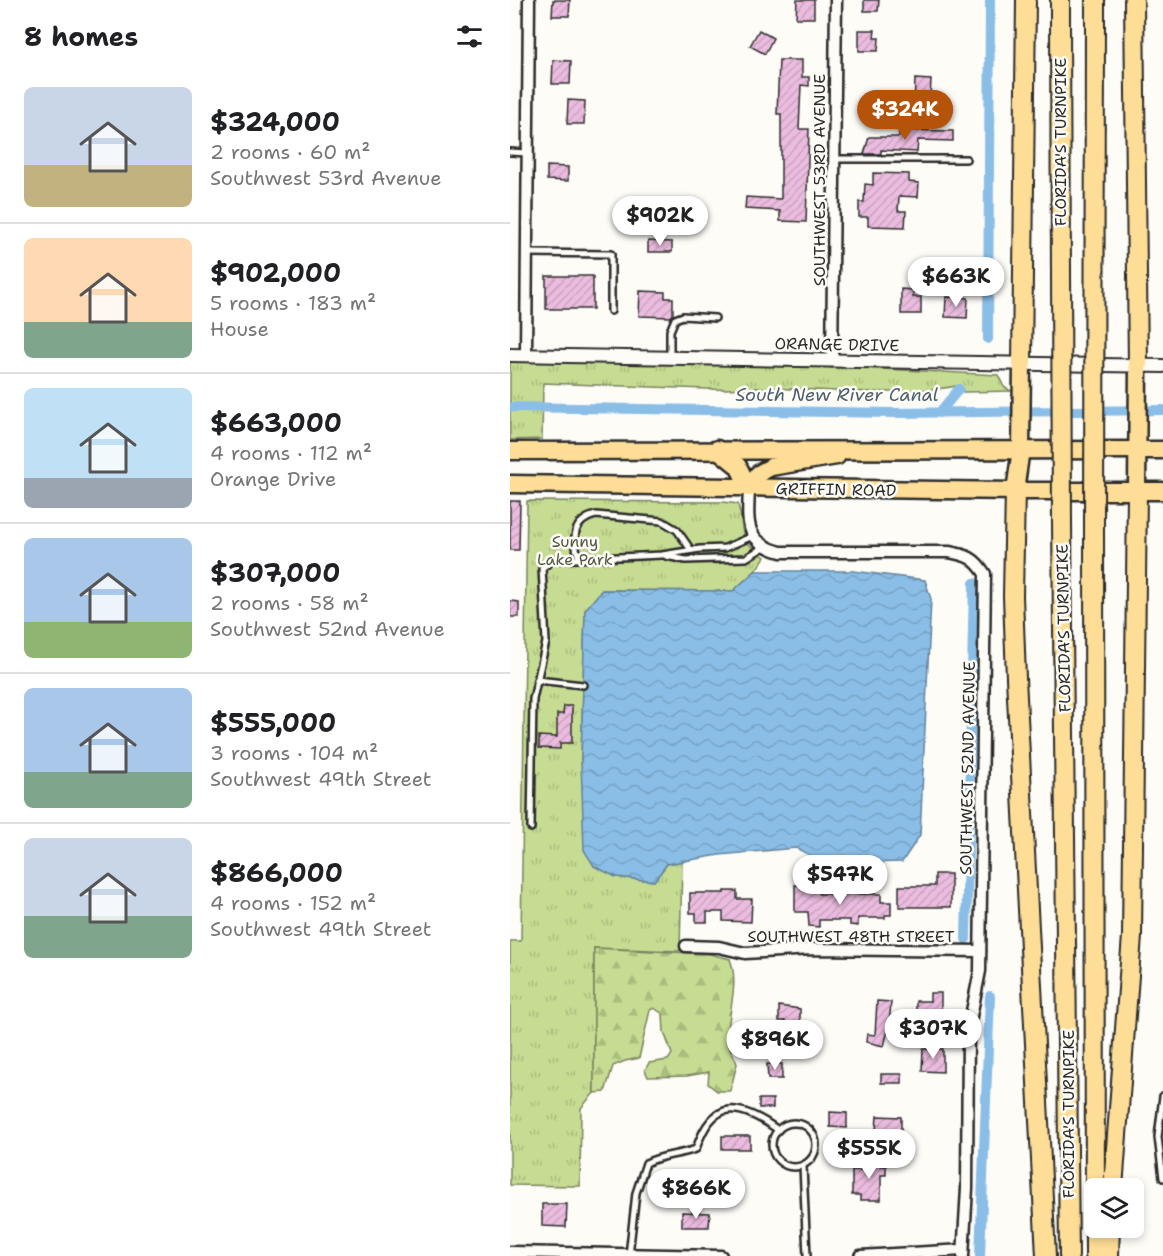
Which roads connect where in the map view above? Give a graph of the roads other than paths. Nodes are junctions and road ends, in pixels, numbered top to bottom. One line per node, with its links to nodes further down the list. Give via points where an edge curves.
1 (529, 0): 8 (street)
2 (836, 0): 9 (street, SOUTHWEST 53RD AVENUE)
3 (1026, 0): 18 (highway)
4 (1060, 0): 55 (highway, FLORIDA'S TURNPIKE, bridge)
5 (1095, 0): 56 (highway, FLORIDA'S TURNPIKE, bridge)
6 (1134, 0): 19 (highway)
7 (510, 152): 8 (lane)
8 (528, 153): 11 (street)
9 (834, 159): 10 (lane); 17 (street, SOUTHWEST 53RD AVENUE)
10 (966, 159)
11 (527, 253): 12 (lane, via 611,254); 15 (street)
12 (611, 311)
13 (715, 318): 16 (lane, via 675,319 670,331)
14 (510, 355): 15 (street, ORANGE DRIVE)
15 (526, 355): 16 (street, ORANGE DRIVE)
16 (670, 357): 17 (street, ORANGE DRIVE)
17 (832, 361): 18 (street, ORANGE DRIVE)
18 (1022, 364): 19 (street, ORANGE DRIVE); 23 (main road)
19 (1138, 366): 20 (street, ORANGE DRIVE); 24 (main road)
20 (1163, 366)
21 (717, 449): 22 (main road); 26 (main road); 28 (main road, via 738,466)
22 (870, 449): 23 (main road); 28 (main road, via 771,467 758,474)
23 (1021, 449): 24 (main road); 30 (main road)
24 (1139, 450): 25 (main road); 31 (main road)
25 (1163, 450)
26 (510, 451)
27 (510, 484): 28 (main road, GRIFFIN ROAD)
28 (749, 488): 30 (main road, GRIFFIN ROAD); 32 (street, via 748,516)
29 (1163, 490): 31 (main road, GRIFFIN ROAD)
30 (1015, 491): 31 (main road, GRIFFIN ROAD); 54 (highway, via 1015,667)
31 (1137, 491): 45 (highway, via 1132,936)
32 (753, 536): 33 (street); 34 (lane, via 725,548)
33 (764, 548): 35 (lane, via 746,558 686,560); 41 (street, SOUTHWEST 52ND AVENUE, via 781,552 949,552 977,561 985,574)
34 (691, 550): 35 (lane); 36 (lane, via 677,530 662,521 596,515 587,517 574,532)
35 (662, 555): 36 (lane)
36 (579, 558): 37 (lane, via 553,560 542,568 546,642)
37 (537, 680): 38 (lane); 39 (lane)
38 (583, 685)
39 (531, 828)
40 (686, 946): 41 (street, SOUTHWEST 48TH STREET, via 745,953 811,949)
41 (980, 951): 49 (street, SOUTHWEST 52ND AVENUE, via 968,1031)
42 (1163, 1096): 46 (lane, via 1158,1137)
43 (778, 1130): 44 (lane, via 772,1145 778,1161 786,1166); 44 (lane, via 794,1123 810,1130 817,1146); 50 (lane, via 752,1112 729,1110 710,1118 696,1149 646,1163 636,1193)
44 (803, 1166): 52 (lane)
45 (1114, 1178)
46 (1163, 1178)
47 (1110, 1238): 57 (highway)
48 (512, 1252): 50 (street)
49 (963, 1253): 53 (street)
50 (629, 1255): 51 (street)
51 (721, 1256)
52 (807, 1256)
53 (860, 1256)
54 (1046, 1256)
55 (1069, 1256)
56 (1095, 1256)
57 (1109, 1256)

